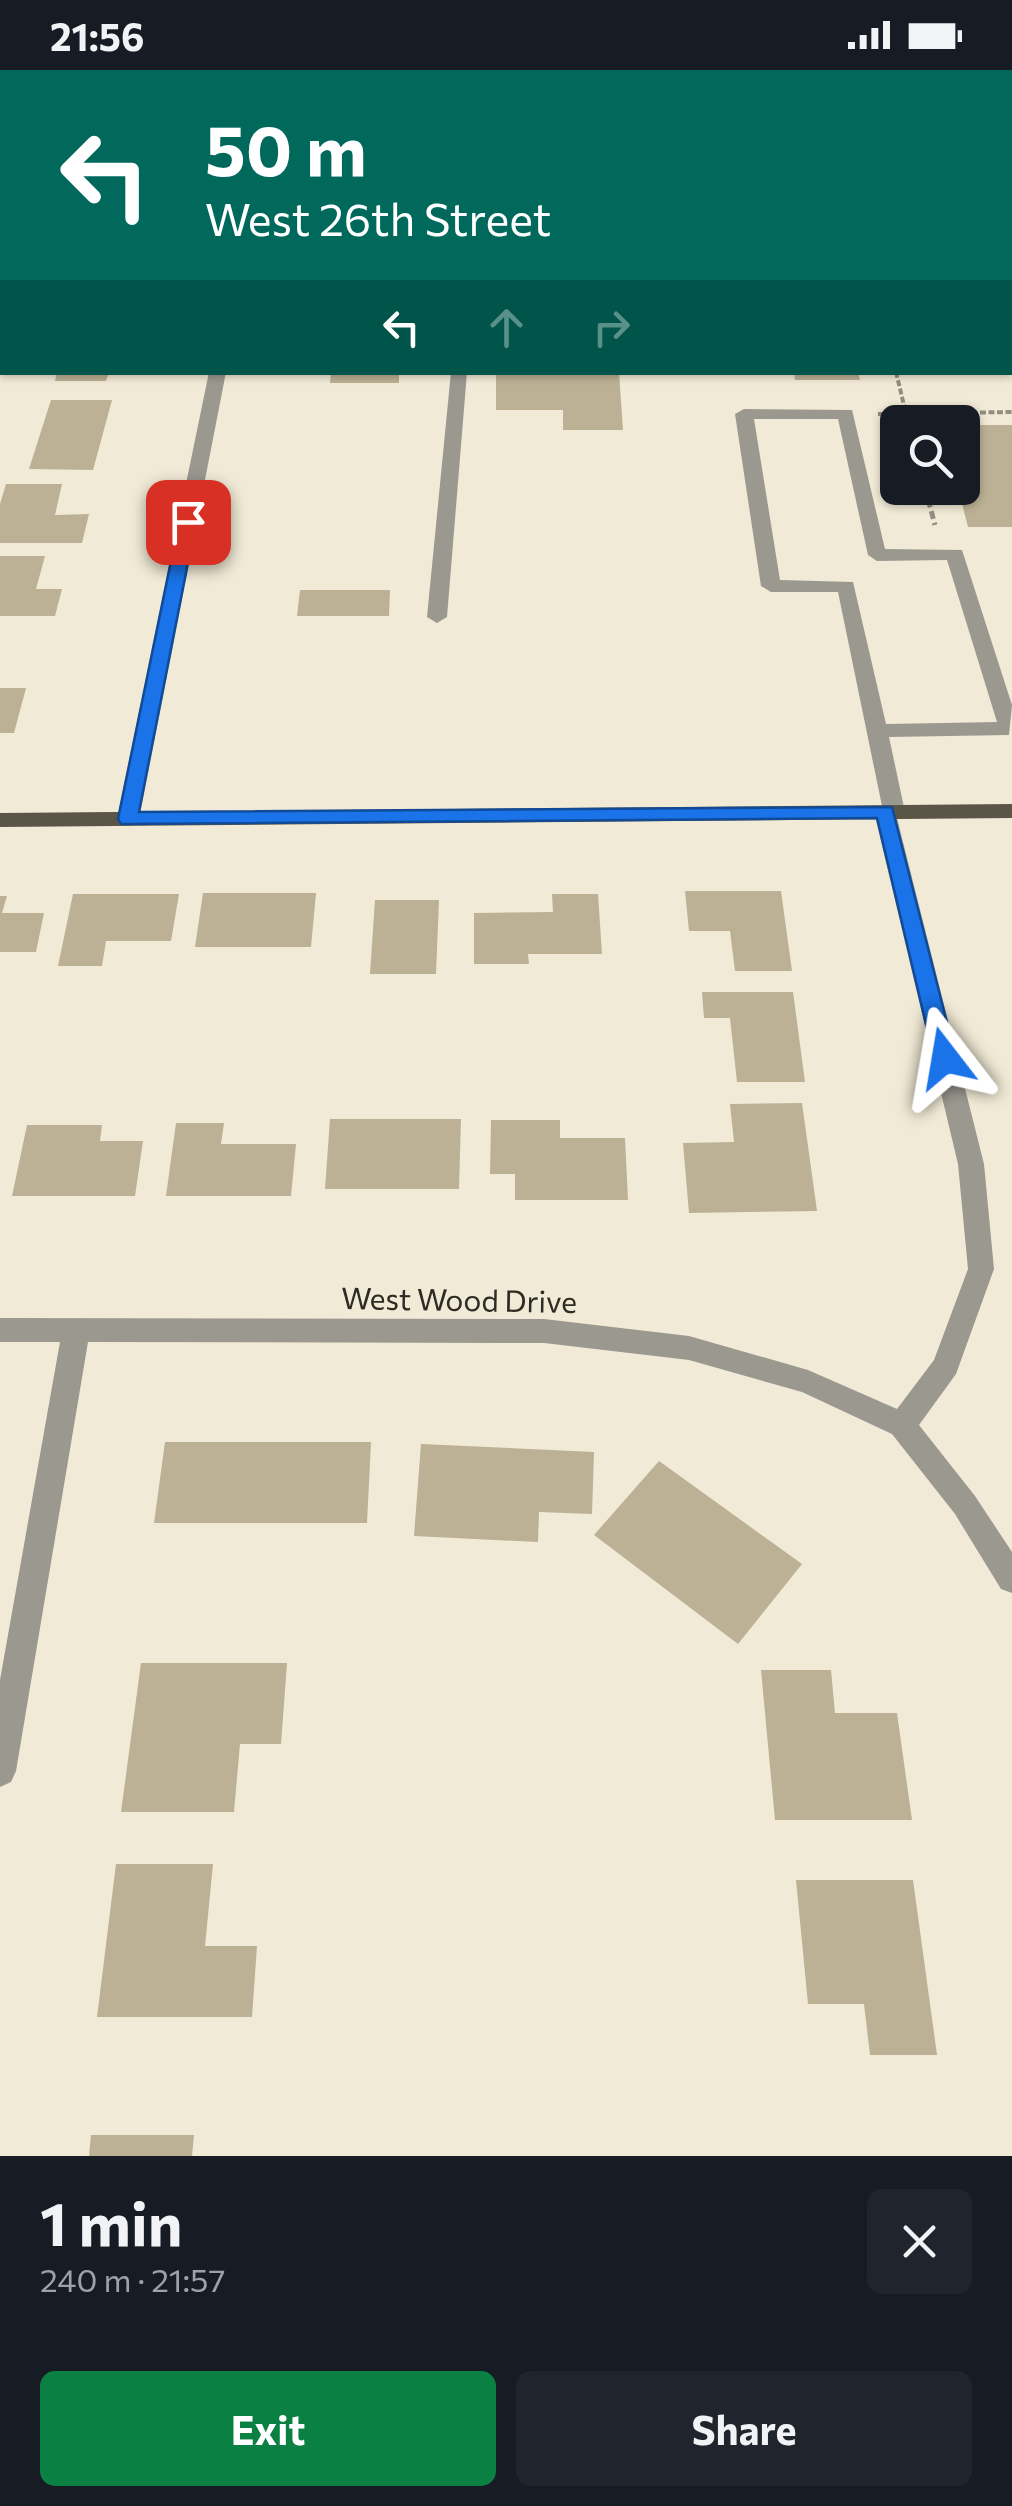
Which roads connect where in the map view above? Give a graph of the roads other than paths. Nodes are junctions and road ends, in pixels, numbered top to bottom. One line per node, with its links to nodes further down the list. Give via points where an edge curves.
1 (217, 375): 7 (street)
2 (458, 375): 3 (street)
3 (437, 617)
4 (876, 731): 4 (street, via 846,586 772,586 744,414 846,414 877,556 956,554 1009,728); 6 (street)
5 (1012, 811): 6 (main road)
6 (890, 812): 7 (main road); 11 (street, via 971,1164 981,1270 946,1366)
7 (128, 819): 8 (main road)
8 (0, 820)
9 (0, 1330): 10 (street, West Wood Drive)
10 (76, 1330): 11 (street, West Wood Drive, via 544,1332 689,1348 808,1382); 13 (street)
11 (902, 1425): 12 (street, via 966,1505)
12 (1012, 1579)
13 (0, 1771)

